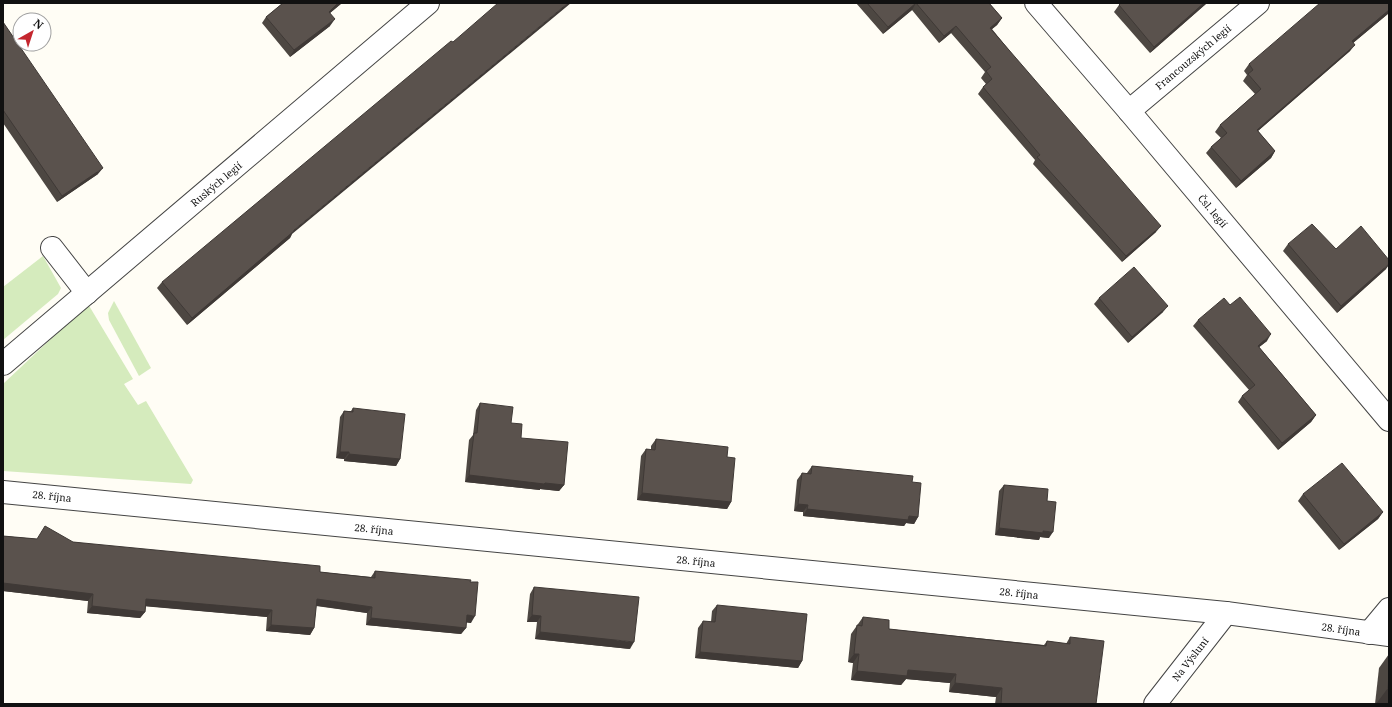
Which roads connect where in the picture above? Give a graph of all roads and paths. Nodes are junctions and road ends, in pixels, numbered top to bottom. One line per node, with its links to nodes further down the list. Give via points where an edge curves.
1 (428, 3): 6 (street, Ruských legií)
2 (1036, 3): 4 (street, Čsl. legií)
3 (1258, 3): 4 (street, Francouzských legií)
4 (1129, 111): 8 (street, Čsl. legií)
5 (52, 248): 6 (street)
6 (87, 293): 7 (street, Ruských legií)
7 (3, 364)
8 (1389, 420)
9 (3, 492): 11 (street, 28. října)
10 (1389, 609): 12 (street)
11 (1226, 613): 12 (street, 28. října); 13 (street, Na Výsluní)
12 (1379, 634)
13 (1155, 704)

